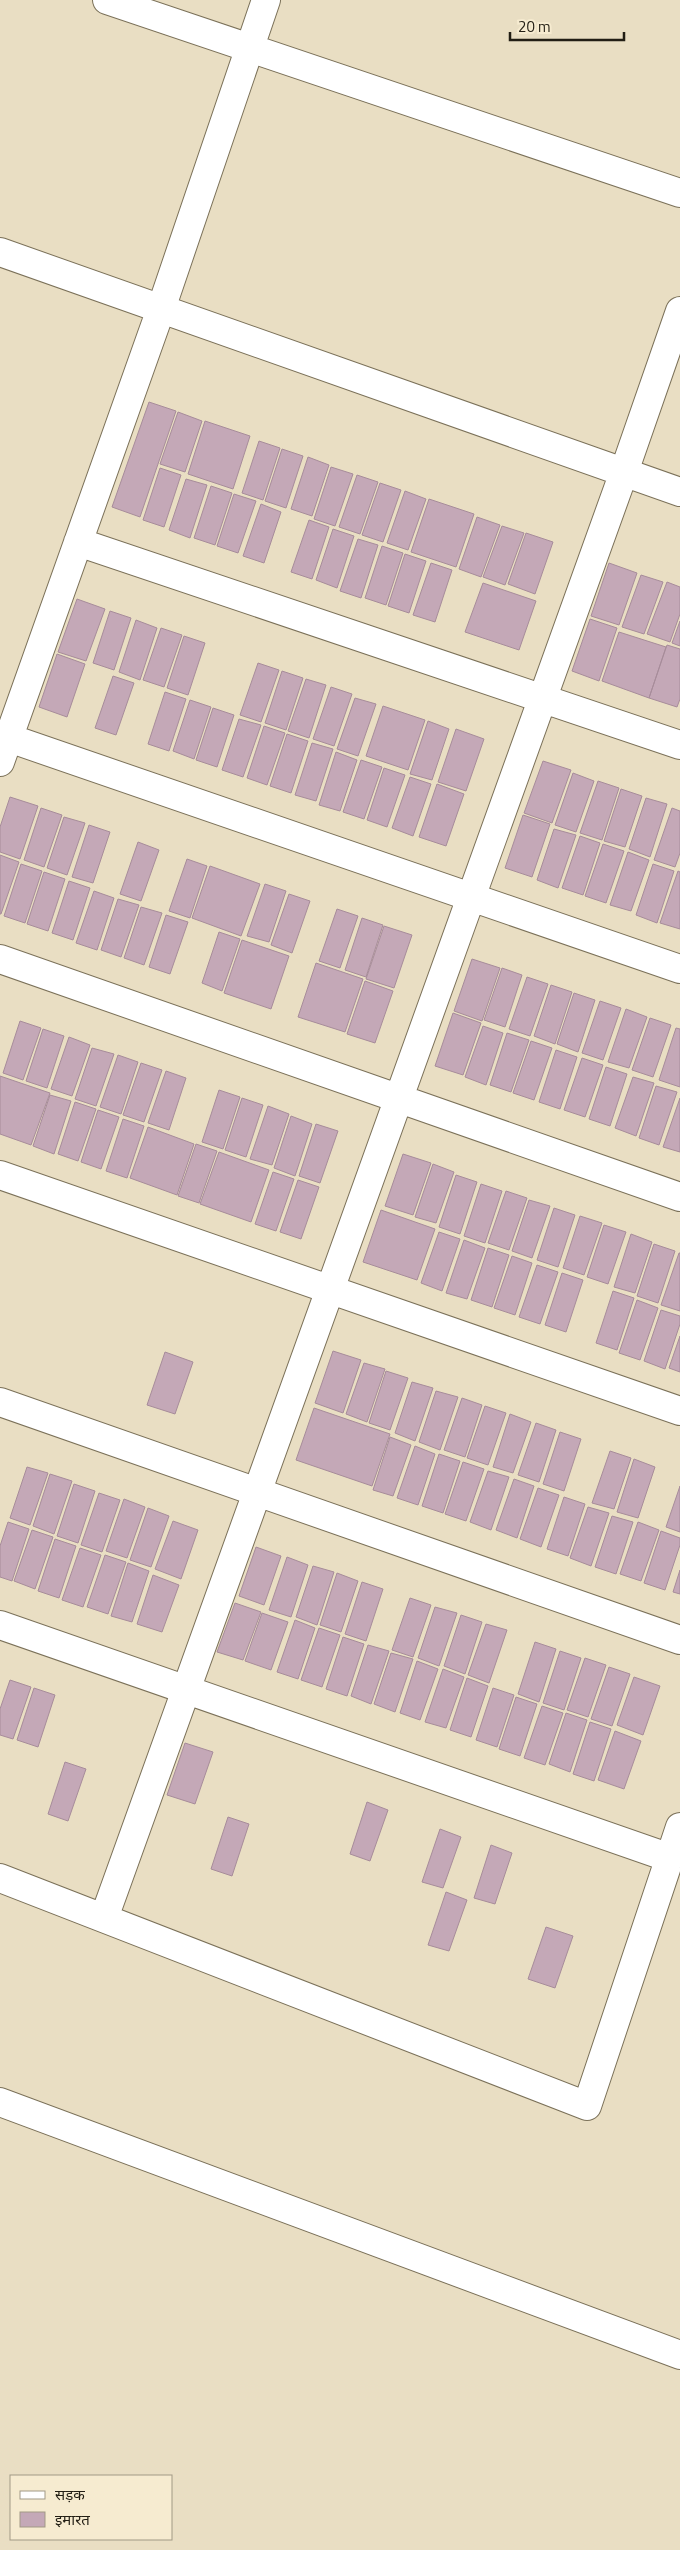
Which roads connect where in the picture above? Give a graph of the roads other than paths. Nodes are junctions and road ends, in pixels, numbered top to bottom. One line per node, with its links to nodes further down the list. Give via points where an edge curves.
1 (107, 0): 3 (street)
2 (266, 0): 3 (street)
3 (250, 48): 4 (street); 6 (street)
4 (680, 192)
5 (0, 252): 6 (street)
6 (161, 308): 8 (street); 10 (street)
7 (680, 311): 8 (street)
8 (624, 472): 9 (street); 11 (street)
9 (680, 492)
10 (78, 542): 11 (street); 12 (street)
11 (542, 699): 13 (street); 14 (street)
12 (3, 745): 14 (street)
13 (680, 745)
14 (471, 897): 16 (street); 17 (street)
15 (0, 959): 17 (street)
16 (680, 969)
17 (398, 1098): 19 (street); 20 (street)
18 (0, 1175): 20 (street)
19 (680, 1197)
20 (329, 1289): 22 (street); 23 (street)
21 (0, 1402): 23 (street)
22 (680, 1411)
23 (256, 1492): 25 (street); 26 (street)
24 (0, 1625): 26 (street)
25 (680, 1640)
26 (185, 1689): 28 (street); 30 (street)
27 (680, 1827): 28 (street)
28 (670, 1858): 30 (street, via 587,2106)
29 (0, 1878): 30 (street)
30 (104, 1918)
31 (0, 2102): 32 (street)
32 (680, 2355)

